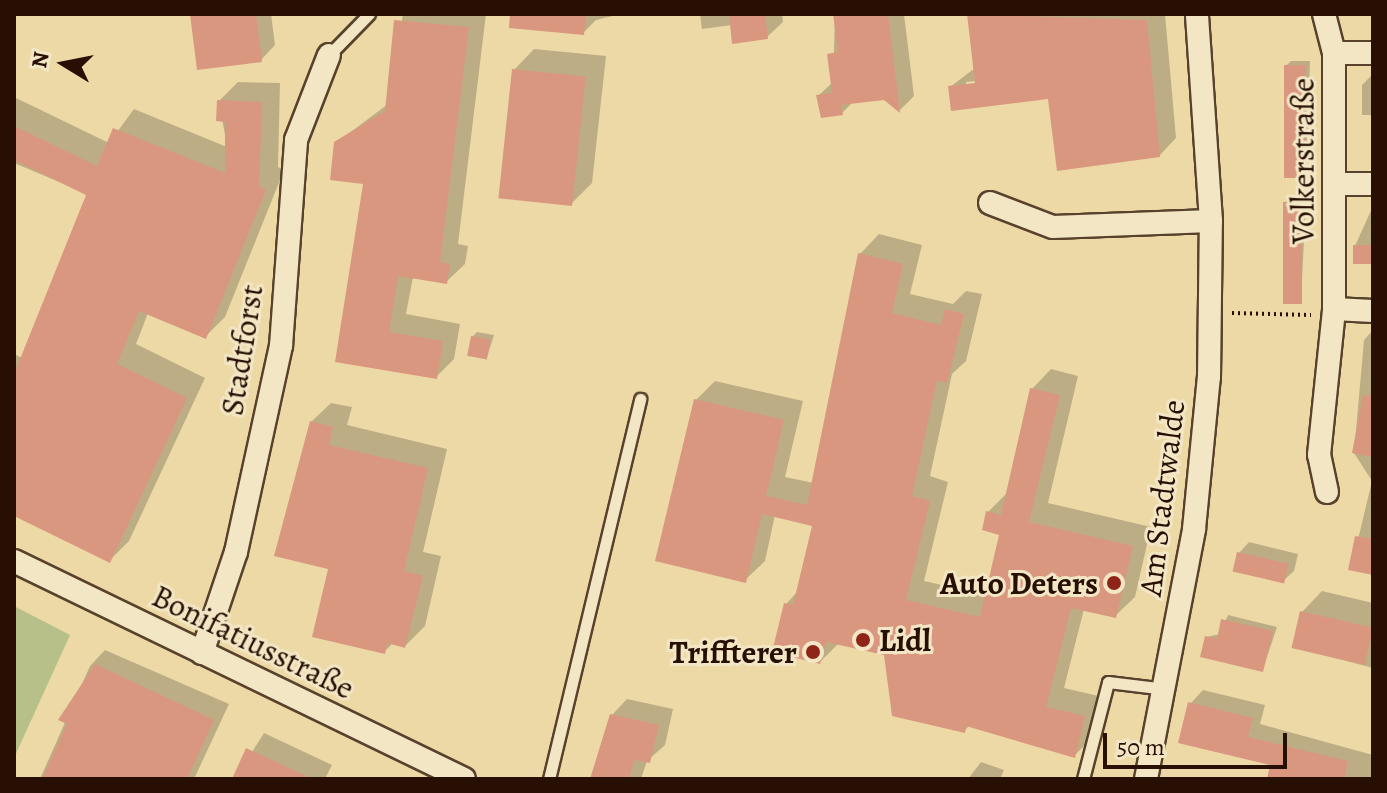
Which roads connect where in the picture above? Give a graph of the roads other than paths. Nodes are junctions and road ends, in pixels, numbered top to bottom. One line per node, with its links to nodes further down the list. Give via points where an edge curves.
1 (369, 14): 6 (lane)
2 (1197, 14): 10 (street, Am Stadtwalde)
3 (1324, 14): 4 (street, Volkerstraße)
4 (1334, 53): 5 (street); 7 (street, Volkerstraße)
5 (1373, 53)
6 (329, 55): 16 (street, Stadtforst, via 296,140 281,346 236,552)
7 (1339, 184): 8 (street); 12 (street, Volkerstraße)
8 (1373, 184)
9 (990, 203): 10 (street, via 1053,227)
10 (1211, 221): 17 (street, Am Stadtwalde, via 1210,312 1194,529)
11 (1373, 311): 12 (street)
12 (1334, 313): 14 (street, Volkerstraße, via 1319,455)
13 (640, 399): 19 (lane)
14 (1327, 492)
15 (14, 561): 16 (street, Bonifatiusstraße)
16 (202, 653): 18 (street, Bonifatiusstraße)
17 (1166, 689): 20 (lane, via 1108,682); 21 (street, Am Stadtwalde)
18 (464, 779)
19 (549, 779)
20 (1083, 779)
21 (1146, 779)

